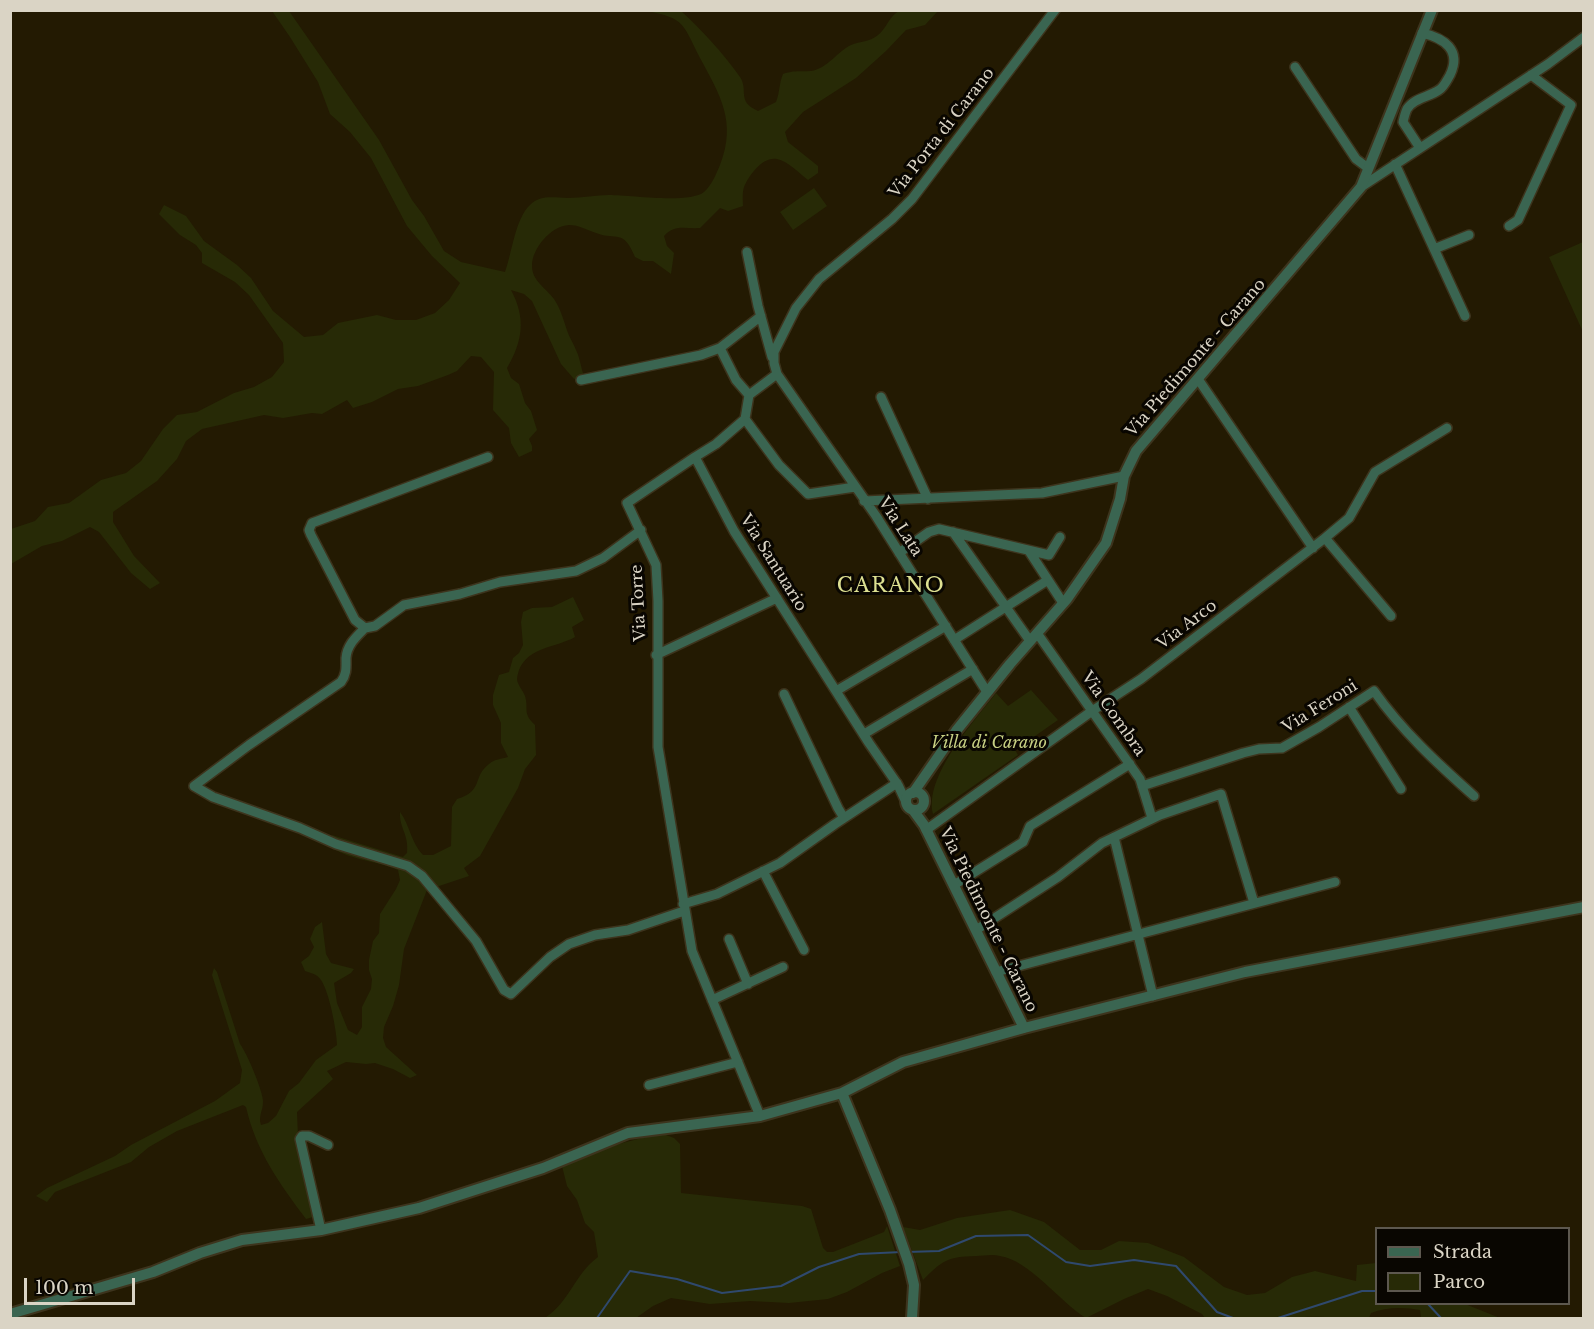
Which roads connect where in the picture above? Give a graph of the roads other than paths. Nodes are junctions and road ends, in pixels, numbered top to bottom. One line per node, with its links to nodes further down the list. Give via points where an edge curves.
1 (1055, 10): 18 (street, Via Porta di Carano, via 912,199 819,279 796,308 774,352)
2 (1432, 10): 3 (street, Via Piedimonte - Carano)
3 (1422, 33): 7 (street, via 1447,43 1454,63 1440,90 1408,109 1403,122); 9 (street, Via Piedimonte - Carano)
4 (1584, 37): 6 (street)
5 (1295, 67): 9 (street, via 1356,159)
6 (1531, 75): 7 (street); 11 (street, via 1571,105 1518,220)
7 (1420, 148): 8 (street)
8 (1395, 164): 10 (street); 13 (street)
9 (1368, 168): 10 (street, Via Piedimonte - Carano)
10 (1361, 187): 20 (street, Via Piedimonte - Carano)
11 (1509, 226)
12 (1469, 236): 13 (street)
13 (1434, 249): 16 (street)
14 (747, 252): 15 (street)
15 (761, 316): 17 (street); 18 (street)
16 (1465, 316)
17 (720, 348): 21 (street); 22 (street, via 736,380)
18 (774, 363): 19 (street)
19 (777, 374): 22 (street); 29 (street)
20 (1198, 379): 28 (street, Via Piedimonte - Carano, via 1136,451); 36 (street)
21 (581, 380)
22 (749, 395): 24 (street)
23 (881, 397): 30 (street)
24 (746, 419): 27 (street); 29 (street, via 778,465 808,494)
25 (1447, 428): 35 (street, Via Arco, via 1375,472 1349,518)
26 (488, 457): 45 (street, via 312,523 309,530 355,620)
27 (695, 457): 32 (street, Via Torre, via 627,503); 40 (street, Via Santuario, via 734,531)
28 (1124, 476): 30 (street, via 1042,493); 41 (street, Via Piedimonte - Carano, via 1106,543)
29 (855, 487): 31 (street)
30 (928, 499): 31 (street)
31 (864, 501): 38 (street, Via Lata)
32 (641, 530): 45 (street, via 603,558 576,571 500,582 404,605 375,626); 48 (street, Via Torre, via 656,565)
33 (953, 532): 37 (street); 38 (street, via 929,532); 42 (street, Via Combra)
34 (1060, 537): 37 (street, via 1049,555)
35 (1325, 538): 36 (street, Via Arco); 43 (street)
36 (1312, 548): 54 (street, Via Arco, via 1141,679)
37 (1029, 551): 39 (street)
38 (899, 553): 44 (street, Via Lata)
39 (1048, 580): 41 (street); 42 (street)
40 (777, 598): 48 (street, Via Torre); 50 (street, Via Santuario)
41 (1063, 603): 46 (street, Via Piedimonte - Carano)
42 (1005, 606): 46 (street, Via Combra); 47 (street)
43 (1391, 616)
44 (946, 626): 47 (street, Via Lata); 50 (street)
45 (365, 628): 71 (street, via 350,644 341,682 194,786 213,797 416,871 476,941 504,990 511,994 568,944 628,930)
46 (1033, 637): 51 (street, Via Piedimonte - Carano); 54 (street, Via Combra)
47 (954, 640): 49 (street, Via Lata)
48 (656, 655): 71 (street, via 658,747)
49 (973, 669): 51 (street, Via Lata); 55 (street)
50 (836, 691): 55 (street, Via Santuario)
51 (987, 692): 61 (street, Via Piedimonte - Carano, via 956,731)
52 (784, 694): 62 (street)
53 (1349, 707): 58 (street, Via Feroni, via 1282,748 1243,753); 59 (street); 60 (street, Via Feroni, via 1374,691 1415,741)
54 (1092, 711): 56 (street, Via Combra); 64 (street, Via Arco)
55 (864, 734): 57 (street, Via Santuario)
56 (1130, 764): 58 (street, Via Combra); 68 (street, via 1030,826 1023,842)
57 (898, 784): 61 (street, Via Santuario); 62 (street)
58 (1142, 786): 63 (street, Via Combra)
59 (1401, 789)
60 (1474, 796)
61 (914, 801): 64 (street, Via Piedimonte - Carano)
62 (844, 818): 66 (street)
63 (1152, 818): 65 (street); 69 (street, via 1221,794)
64 (925, 827): 68 (street, Via Piedimonte - Carano)
65 (1114, 837): 72 (street); 73 (street)
66 (763, 871): 71 (street); 75 (street)
67 (1335, 882): 69 (street)
68 (954, 885): 72 (street, Via Piedimonte - Carano)
69 (1254, 903): 73 (street)
70 (1584, 907): 79 (street, via 1245,972)
71 (684, 908): 80 (street, via 692,951)
72 (976, 930): 77 (street, Via Piedimonte - Carano)
73 (1136, 934): 77 (street); 79 (street)
74 (729, 939): 78 (street)
75 (804, 950)
76 (783, 968): 78 (street)
77 (996, 972): 81 (street, Via Piedimonte - Carano)
78 (748, 984): 80 (street)
79 (1153, 996): 81 (street)
80 (712, 1000): 82 (street)
81 (1024, 1028): 84 (street, via 903,1062)
82 (738, 1062): 83 (street); 85 (street)
83 (649, 1085)
84 (842, 1093): 85 (street); 89 (street, via 909,1264 914,1285)
85 (760, 1116): 87 (street, via 628,1133 543,1168 419,1208)
86 (328, 1145): 87 (street, via 309,1136 300,1139)
87 (321, 1230): 88 (street, via 242,1240 153,1272)
88 (10, 1314)
89 (912, 1318)

